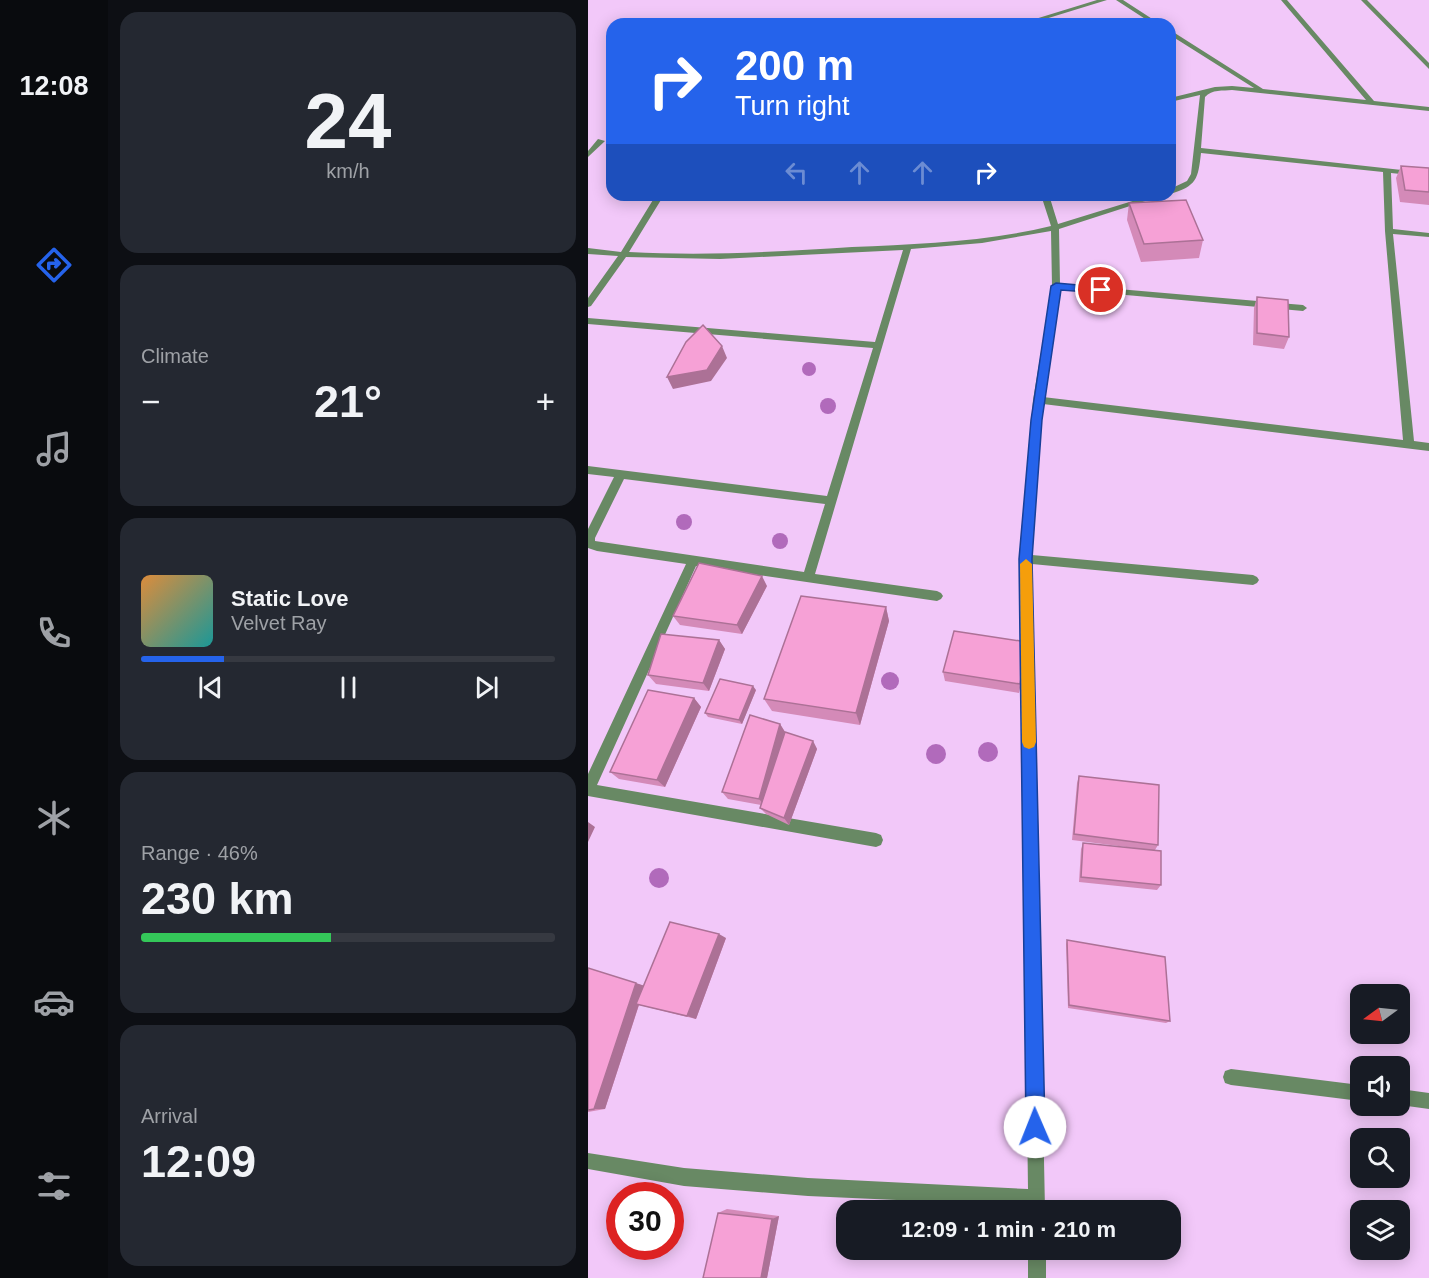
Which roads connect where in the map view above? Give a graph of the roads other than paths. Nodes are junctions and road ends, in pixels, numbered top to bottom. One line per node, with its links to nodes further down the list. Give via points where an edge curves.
1 (1104, 0): 5 (street)
2 (1119, 0): 6 (street)
3 (1284, 0): 12 (street)
4 (1364, 0): 8 (street)
5 (1042, 18)
6 (1148, 18)
7 (1176, 36): 9 (street)
8 (1429, 67)
9 (1262, 90): 10 (street, via 1232,88); 12 (street)
10 (1206, 92): 11 (street); 15 (street, via 1201,102)
11 (1176, 99)
12 (1371, 102): 13 (street)
13 (1429, 109)
14 (601, 141): 16 (street)
15 (1198, 150): 17 (street); 19 (street, via 1190,183)
16 (588, 155)
17 (1387, 170): 18 (street); 24 (street)
18 (1429, 175)
19 (1176, 189)
20 (656, 201): 28 (street)
21 (1047, 201): 23 (street)
22 (1140, 201): 23 (street)
23 (1055, 227): 26 (street, via 974,242); 29 (street)
24 (1389, 231): 25 (street); 35 (street)
25 (1429, 235)
26 (908, 247): 28 (street); 33 (street)
27 (588, 251): 28 (street)
28 (623, 255): 30 (street)
29 (1056, 286): 31 (street); 34 (street)
30 (588, 304)
31 (1303, 308)
32 (588, 321): 33 (street)
33 (878, 345): 39 (street)
34 (1038, 400): 35 (street); 40 (street)
35 (1409, 445): 36 (street)
36 (1429, 447)
37 (588, 470): 38 (street)
38 (621, 474): 39 (street); 41 (street, via 591,531 590,544)
39 (831, 501): 42 (street)
40 (1026, 559): 43 (street); 53 (street)
41 (693, 561): 42 (street); 45 (street)
42 (808, 578): 44 (street)
43 (1253, 580)
44 (937, 596)
45 (588, 789): 46 (street)
46 (876, 840)
47 (1231, 1077): 48 (street)
48 (1350, 1092)
49 (1410, 1098): 50 (street)
50 (1429, 1101)
51 (588, 1161): 52 (street, via 684,1177)
52 (984, 1200)
53 (1037, 1200)
54 (1037, 1260): 55 (street)
55 (1037, 1278)

